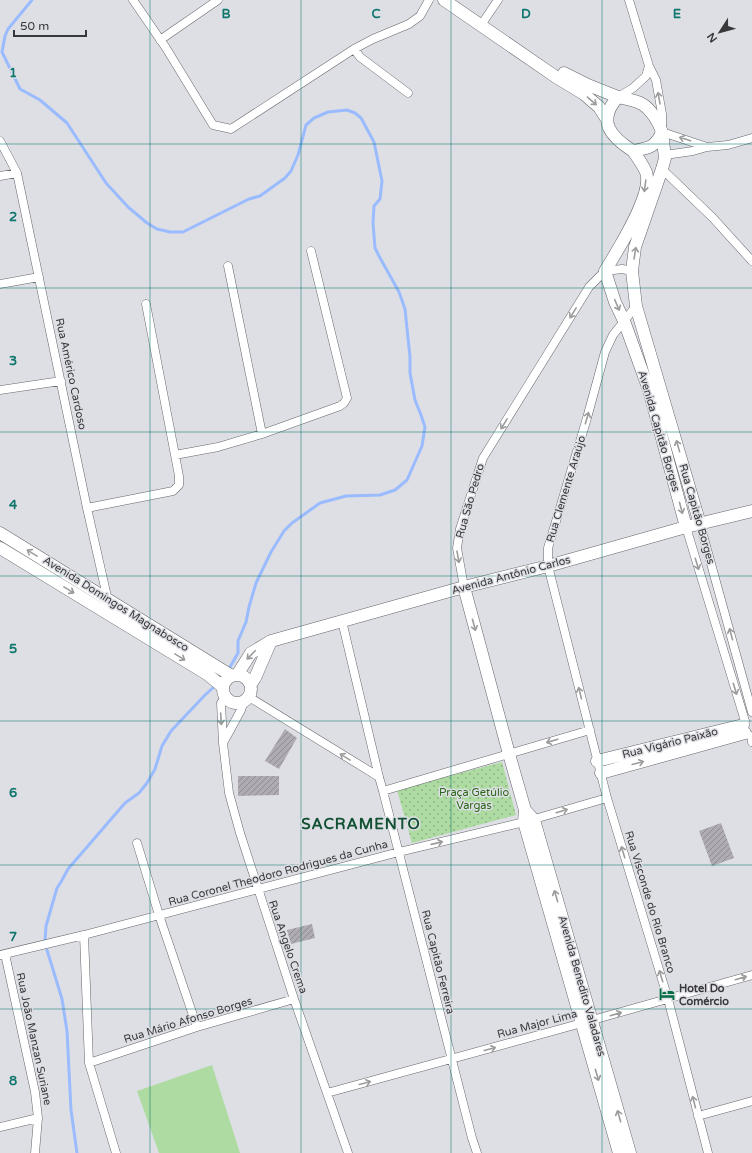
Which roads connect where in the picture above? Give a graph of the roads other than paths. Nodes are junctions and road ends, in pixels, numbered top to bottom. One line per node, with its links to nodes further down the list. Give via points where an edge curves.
1 (133, 0): 9 (street)
2 (218, 0): 9 (street)
3 (429, 0): 10 (street, via 420,16 409,24)
4 (444, 0): 8 (street)
5 (457, 0): 8 (street)
6 (498, 0): 8 (street)
7 (629, 0): 11 (street)
8 (483, 22): 13 (street, via 560,70); 14 (street, one-way to 14, via 556,77 584,94 599,107)
9 (160, 40): 10 (street, via 213,124 231,129)
10 (354, 49): 12 (street, via 360,57)
11 (649, 66): 13 (street, via 646,76); 15 (street, one-way to 11, via 662,114 656,80)
12 (408, 93)
13 (618, 97): 14 (street); 15 (street, via 643,104 659,123)
14 (606, 118): 19 (street, via 616,139)
15 (662, 132): 18 (street, one-way to 15); 19 (street, via 659,140 653,145); 20 (street, Rua Capitão Borges)
16 (752, 138): 18 (street, via 728,145)
17 (0, 141): 22 (street, Rua Américo Cardoso)
18 (708, 147): 20 (street)
19 (633, 151): 27 (street, one-way to 27, via 647,174 646,187 633,223)
20 (665, 155): 21 (street, Rua Capitão Borges)
21 (662, 169): 25 (street, via 713,218); 28 (street, Rua Capitão Borges, one-way to 21, via 635,247)
22 (17, 173): 23 (street); 29 (street, Rua Américo Cardoso)
23 (0, 176)
24 (312, 251): 36 (street, via 347,398 340,406)
25 (752, 261)
26 (228, 266): 36 (street)
27 (605, 271): 28 (street); 33 (street, Avenida Capitão Borges, one-way to 33); 45 (street, Rua São Pedro, one-way to 45, via 589,287 483,458 460,529 457,548)
28 (632, 271): 32 (street, Rua Capitão Borges)
29 (39, 277): 30 (street); 34 (street, Rua Américo Cardoso)
30 (0, 284)
31 (146, 304): 37 (street)
32 (636, 306): 33 (street, Rua Clemente Araújo); 40 (street, Rua Capitão Borges, one-way to 32)
33 (624, 321): 41 (street, Avenida Capitão Borges, one-way to 41, via 649,390); 44 (street, Rua Clemente Araújo, one-way to 33, via 548,548 605,352 613,334)
34 (61, 381): 35 (street); 38 (street, Rua Américo Cardoso)
35 (0, 390)
36 (262, 434): 37 (street, via 218,447)
37 (175, 455): 38 (street, via 179,480 173,491)
38 (86, 508): 46 (street, Rua Américo Cardoso)
39 (752, 511): 40 (street, Avenida Antônio Carlos)
40 (700, 524): 41 (street, Avenida Antônio Carlos); 54 (street, Rua Capitão Borges, one-way to 40)
41 (686, 527): 44 (street, Avenida Antônio Carlos); 54 (street, Avenida Capitão Borges, one-way to 54)
42 (0, 533): 46 (street, Avenida Domingos Magnabosco, one-way to 42)
43 (0, 548): 47 (street, one-way to 47)
44 (548, 566): 45 (street, Avenida Antônio Carlos); 55 (street, Rua Clemente Araújo, one-way to 44)
45 (464, 587): 48 (street, Avenida Antônio Carlos); 57 (street, Rua São Pedro, one-way to 57)
46 (107, 599): 47 (street, Rua Américo Cardoso); 50 (street, Avenida Domingos Magnabosco)
47 (111, 615): 52 (street, one-way to 52, via 207,674)
48 (342, 621): 49 (street, Avenida Antônio Carlos); 60 (street, Rua Capitão Ferreira)
49 (271, 641): 50 (street, Avenida Antônio Carlos, one-way to 50, via 251,653); 51 (street)
50 (234, 675): 51 (street, via 245,677); 52 (street, via 226,680)
51 (250, 684): 53 (street, via 251,693)
52 (224, 692): 53 (street, via 228,700 236,703); 56 (street, Rua Angelo Crema, one-way to 56, via 221,703)
53 (246, 699): 56 (street); 60 (street, one-way to 53)
54 (749, 728): 58 (street, Rua Vigário Paixão); 59 (street, Rua Vigário Paixão, one-way to 54)
55 (590, 730): 57 (street, one-way to 57); 58 (street, Rua Clemente Araújo)
56 (223, 744): 66 (street, Rua Angelo Crema, via 229,793)
57 (509, 754): 61 (street); 63 (street, Rua São Pedro)
58 (597, 761): 59 (street, Rua Clemente Araújo)
59 (601, 773): 62 (street, Rua Clemente Araújo)
60 (379, 777): 61 (street, Rua Capitão Ferreira)
61 (384, 791): 65 (street, Rua Capitão Ferreira)
62 (607, 798): 63 (street, Rua Coronel Theodoro Rodrigues da Cunha, one-way to 62); 72 (street, Rua Visconde do Rio Branco, one-way to 62)
63 (529, 821): 65 (street, Rua Coronel Theodoro Rodrigues da Cunha, one-way to 63); 73 (street, Avenida Benedito Valadares)
64 (137, 843): 67 (street)
65 (399, 852): 66 (street, Rua Coronel Theodoro Rodrigues da Cunha); 75 (street, Rua Capitão Ferreira)
66 (257, 889): 67 (street, Rua Coronel Theodoro Rodrigues da Cunha); 71 (street, Rua Angelo Crema)
67 (159, 915): 68 (street, Rua Coronel Theodoro Rodrigues da Cunha); 74 (street)
68 (84, 935): 69 (street, Rua Coronel Theodoro Rodrigues da Cunha); 76 (street)
69 (2, 954): 80 (street, Rua João Manzan Suriane)
70 (752, 975): 72 (street, Rua Major Lima, one-way to 70)
71 (294, 999): 74 (street, Rua Mário Afonso Borges); 77 (street, Rua Angelo Crema)
72 (668, 999): 73 (street, Rua Major Lima, one-way to 72); 79 (street, Rua Visconde do Rio Branco, one-way to 72)
73 (587, 1022): 75 (street, Rua Major Lima, one-way to 73); 86 (street, Avenida Benedito Valadares, one-way to 86); 87 (street, Avenida Benedito Valadares, one-way to 73)
74 (197, 1027): 76 (street, Rua Mário Afonso Borges)
75 (452, 1059): 77 (street, Rua Major Lima, one-way to 75); 85 (street, Rua Capitão Ferreira)
76 (89, 1063): 83 (street)
77 (327, 1094): 84 (street, Rua Angelo Crema)
78 (752, 1101): 79 (street)
79 (698, 1116): 88 (street, Rua Visconde do Rio Branco)
80 (38, 1118): 81 (street); 82 (street, Rua João Manzan Suriane)
81 (0, 1127)
82 (35, 1153)
83 (116, 1153)
84 (348, 1153)
85 (477, 1153)
86 (619, 1153)
87 (630, 1153)
88 (708, 1153)

